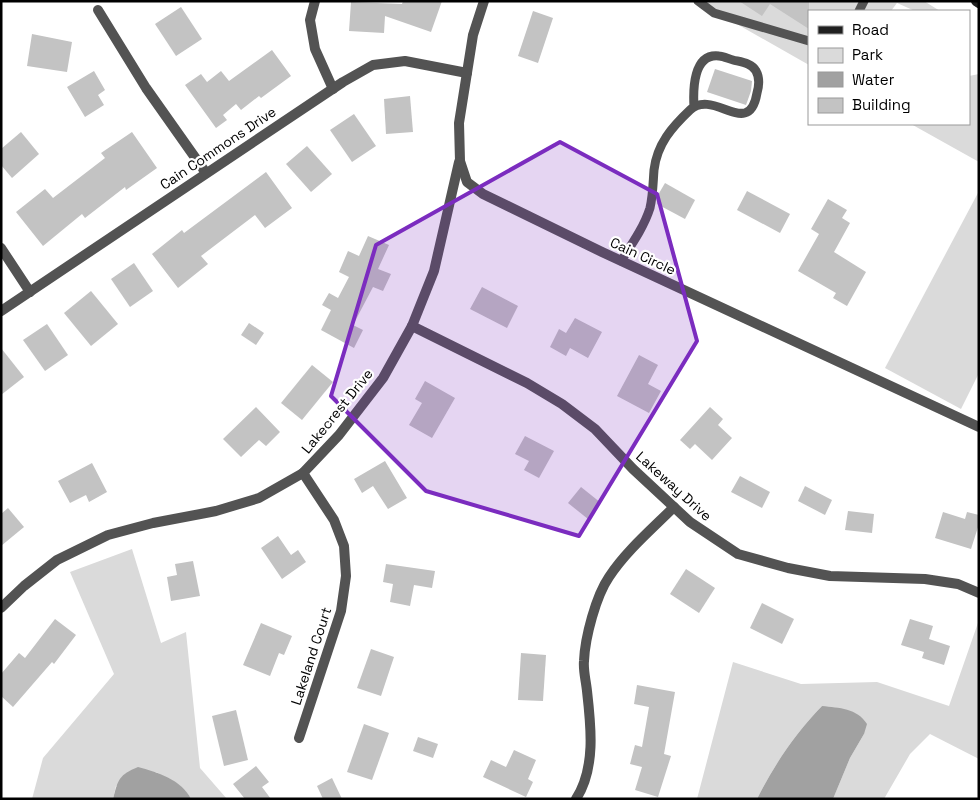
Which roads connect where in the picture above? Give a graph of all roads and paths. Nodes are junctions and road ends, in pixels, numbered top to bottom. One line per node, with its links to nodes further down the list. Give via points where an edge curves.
1 (315, 1): 7 (street, via 310,20 315,49)
2 (484, 1): 6 (street, Cain Circle, via 473,35)
3 (698, 1): 5 (lane, via 714,13)
4 (98, 10): 10 (street, via 146,88)
5 (808, 40)
6 (467, 73): 7 (street, Cain Commons Drive, via 405,61 373,65); 9 (street, Cain Circle, via 459,123)
7 (333, 89): 10 (street, Cain Commons Drive)
8 (694, 107): 8 (lane, via 709,104 741,114 748,113 753,110 758,91 756,70 750,65 718,56 703,61 694,82); 12 (lane, via 668,132 661,145 649,208)
9 (460, 161): 12 (street, Cain Circle, via 467,182 483,194); 15 (street, Lakecrest Drive, via 434,271)
10 (206, 173): 13 (street, Cain Commons Drive)
11 (1, 248): 13 (street)
12 (621, 261): 16 (street, Cain Circle)
13 (30, 292): 14 (street, Cain Commons Drive)
14 (1, 311)
15 (412, 326): 17 (street, Lakecrest Drive, via 383,378 339,435); 18 (street, Lakeway Drive, via 562,404 595,429)
16 (979, 427)
17 (303, 473): 20 (street, Lakecrest Drive, via 259,498 216,512 108,535 57,560); 21 (street, Lakeland Court, via 334,520 344,546 346,576 341,611)
18 (674, 507): 19 (street, Lakeway Drive, via 690,522 738,554 830,576 925,580 958,584); 22 (street, via 635,545 608,578 590,621 584,662 590,746 582,790)
19 (979, 593)
20 (1, 608)
21 (299, 738)
22 (576, 799)

